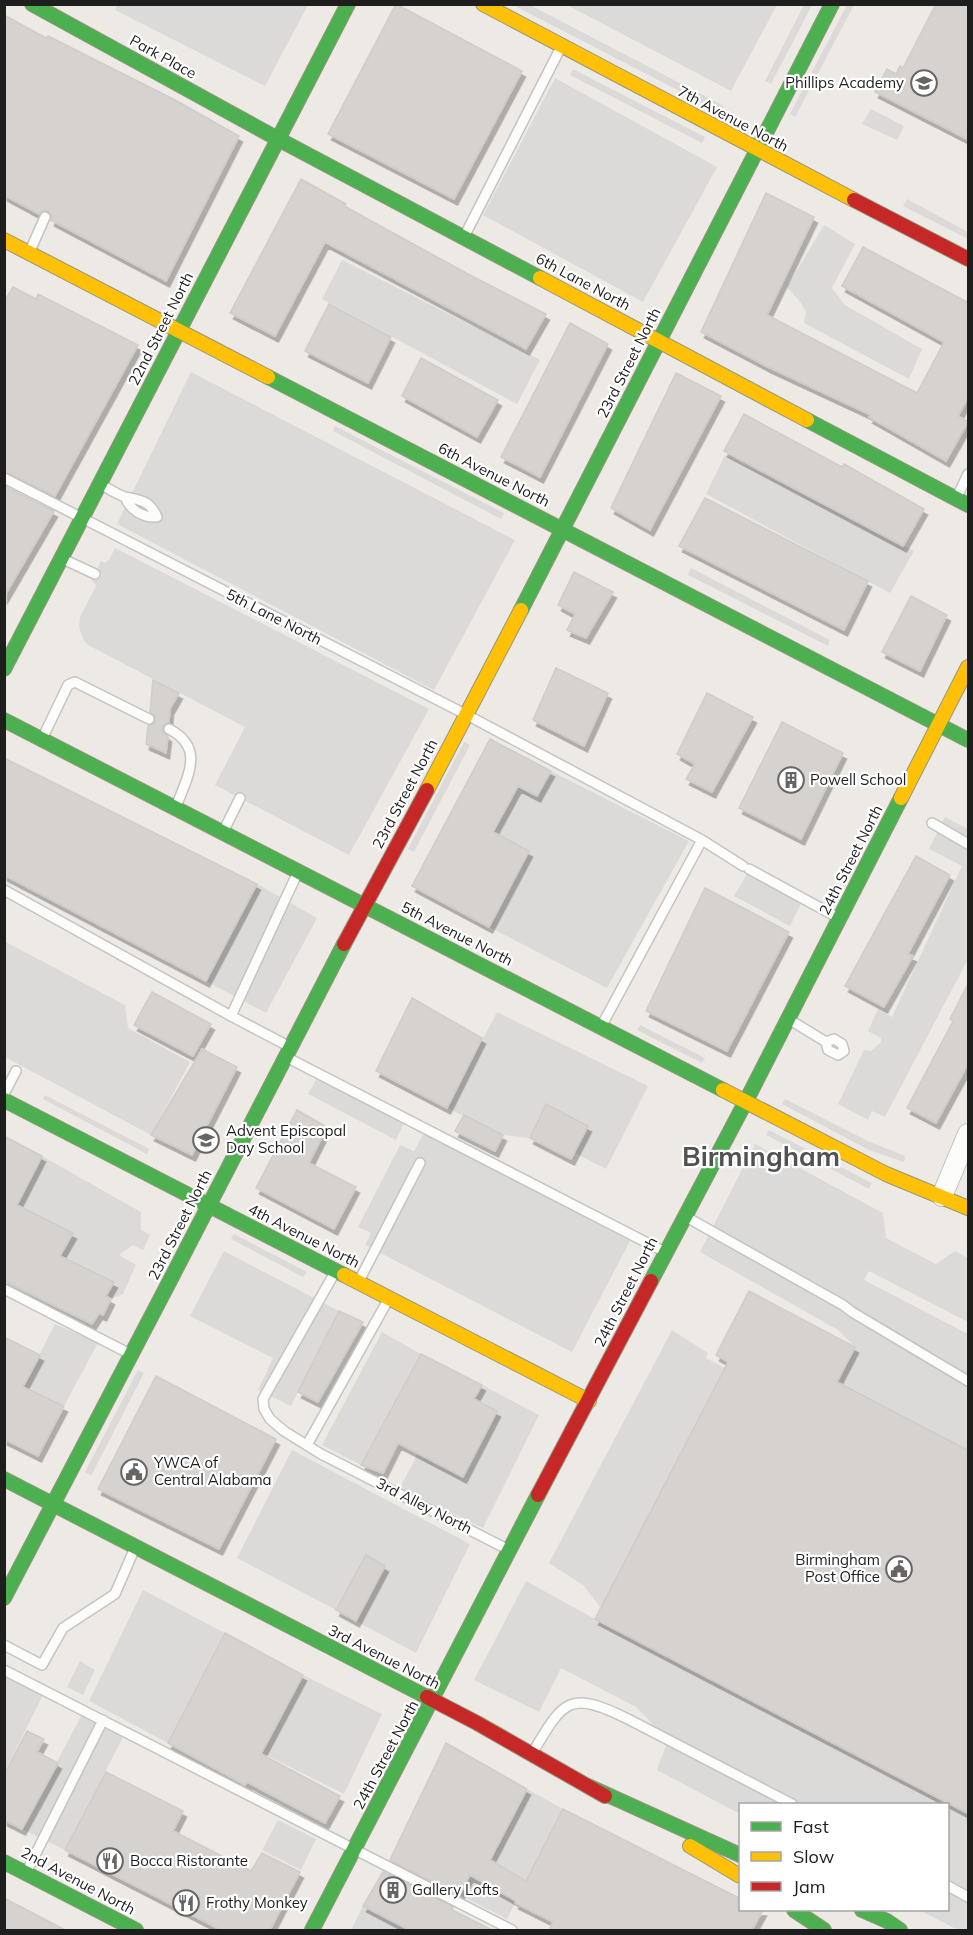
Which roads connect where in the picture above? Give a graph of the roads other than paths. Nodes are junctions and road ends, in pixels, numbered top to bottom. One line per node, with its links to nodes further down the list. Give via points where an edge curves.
1 (32, 4): 6 (main road, Park Place)
2 (348, 4): 6 (main road, 22nd Street North)
3 (483, 4): 5 (main road, 7th Avenue North)
4 (832, 4): 7 (main road, 23rd Street North)
5 (561, 46): 7 (main road, 7th Avenue North); 9 (lane)
6 (278, 139): 9 (main road, 6th Lane North); 13 (main road, 22nd Street North)
7 (757, 150): 12 (main road, 7th Avenue North); 14 (main road, 23rd Street North)
8 (45, 216): 11 (lane)
9 (464, 237): 14 (main road, 6th Lane North)
10 (4, 240): 11 (main road, 6th Avenue North)
11 (30, 253): 13 (main road, 6th Avenue North)
12 (969, 259)
13 (179, 332): 17 (main road, 22nd Street North); 21 (main road, 6th Avenue North)
14 (659, 340): 19 (main road, 6th Lane North); 21 (main road, 23rd Street North)
15 (969, 474): 19 (lane)
16 (4, 478): 20 (lane, 5th Lane North)
17 (100, 484): 18 (lane); 20 (main road, 22nd Street North)
18 (125, 497)
19 (962, 502)
20 (82, 518): 22 (main road, 22nd Street North); 26 (lane, 5th Lane North)
21 (562, 529): 26 (main road, 23rd Street North); 29 (main road, 6th Avenue North)
22 (62, 558): 23 (lane); 25 (main road, 22nd Street North)
23 (95, 574)
24 (969, 667): 29 (main road, 24th Street North)
25 (4, 669)
26 (466, 715): 37 (lane, 5th Lane North); 41 (main road, 23rd Street North)
27 (149, 719): 31 (lane, via 75,682 68,685)
28 (4, 720): 31 (main road, 5th Avenue North)
29 (939, 724): 32 (main road, 6th Avenue North); 42 (main road, 24th Street North)
30 (169, 729): 34 (lane, via 191,751 191,766)
31 (42, 739): 34 (main road, 5th Avenue North)
32 (969, 740)
33 (240, 798): 36 (lane)
34 (175, 808): 36 (main road, 5th Avenue North)
35 (932, 823): 38 (lane)
36 (223, 832): 39 (main road, 5th Avenue North)
37 (702, 840): 42 (lane, 5th Lane North); 45 (lane)
38 (969, 843)
39 (298, 871): 41 (main road, 5th Avenue North); 43 (lane)
40 (4, 890): 43 (lane)
41 (365, 905): 45 (main road, 5th Avenue North); 47 (main road, 23rd Street North)
42 (840, 918): 44 (main road, 24th Street North)
43 (231, 1016): 47 (lane)
44 (788, 1019): 46 (lane); 51 (main road, 24th Street North)
45 (601, 1027): 51 (main road, 5th Avenue North)
46 (826, 1042)
47 (288, 1052): 57 (main road, 23rd Street North); 61 (lane)
48 (16, 1071): 49 (lane)
49 (4, 1094)
50 (4, 1101): 57 (main road, 4th Avenue North)
51 (746, 1101): 54 (main road, 5th Avenue North); 59 (main road, 24th Street North)
52 (969, 1134): 55 (street)
53 (420, 1163): 63 (lane)
54 (894, 1178): 55 (main road, 5th Avenue North); 60 (main road, 5th Avenue North)
55 (946, 1197): 56 (main road); 58 (main road, 5th Avenue North)
56 (969, 1203)
57 (208, 1205): 62 (main road, 4th Avenue North); 66 (main road, 23rd Street North)
58 (969, 1208)
59 (684, 1216): 61 (main road, 24th Street North); 67 (lane)
60 (950, 1216)
61 (665, 1252): 68 (main road, 24th Street North)
62 (336, 1271): 63 (main road, 4th Avenue North); 69 (lane, 3rd Alley North, via 263,1399 270,1419)
63 (358, 1283): 65 (main road, 4th Avenue North)
64 (4, 1289): 66 (lane)
65 (389, 1298): 68 (main road, 4th Avenue North); 69 (lane)
66 (133, 1355): 71 (main road, 23rd Street North)
67 (969, 1381)
68 (589, 1401): 73 (main road, 24th Street North)
69 (307, 1445): 73 (lane, 3rd Alley North)
70 (4, 1479): 71 (main road, 3rd Avenue North)
71 (54, 1505): 72 (main road, 3rd Avenue North); 74 (main road, 23rd Street North)
72 (135, 1547): 75 (lane, via 115,1594 63,1628 42,1665); 77 (main road, 3rd Avenue North)
73 (509, 1550): 77 (main road, 24th Street North)
74 (4, 1598)
75 (4, 1645)
76 (4, 1670): 78 (lane)
77 (432, 1701): 79 (main road, 3rd Avenue North); 82 (main road, 24th Street North)
78 (103, 1720): 82 (lane); 85 (lane)
79 (532, 1754): 80 (main road, 3rd Avenue North); 81 (lane, via 555,1715 564,1707 587,1704 610,1710)
80 (588, 1786): 83 (main road); 86 (main road, 3rd Avenue North)
81 (790, 1803)
82 (355, 1849): 92 (main road, 24th Street North); 93 (lane)
83 (739, 1854)
84 (4, 1862): 85 (main road, 2nd Avenue North)
85 (26, 1873): 91 (main road, 2nd Avenue North)
86 (739, 1875)
87 (949, 1887): 88 (lane)
88 (969, 1897)
89 (864, 1911): 96 (main road)
90 (798, 1913): 94 (main road); 95 (main road)
91 (136, 1930)
92 (312, 1930)
93 (512, 1930)
94 (795, 1930)
95 (824, 1930)
96 (900, 1930)

